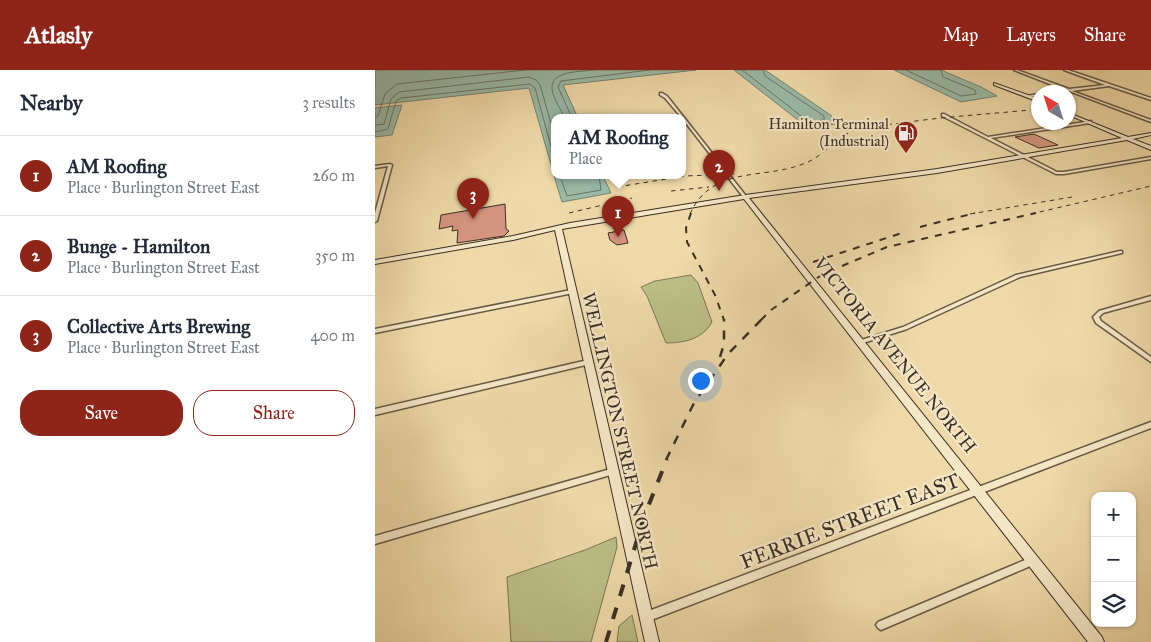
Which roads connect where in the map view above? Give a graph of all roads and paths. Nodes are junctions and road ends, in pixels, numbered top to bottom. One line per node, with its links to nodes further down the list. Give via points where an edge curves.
1 (1015, 70): 4 (street)
2 (1065, 70): 5 (street)
3 (995, 84): 9 (main road)
4 (1054, 85)
5 (1109, 85): 6 (street); 12 (street)
6 (1076, 90)
7 (661, 94): 13 (street, VICTORIA AVENUE NORTH)
8 (1076, 94): 16 (street)
9 (1027, 96): 10 (street); 11 (main road)
10 (1031, 96)
11 (1031, 98)
12 (1151, 99)
13 (680, 114)
14 (943, 115): 20 (street)
15 (1076, 117): 18 (main road)
16 (1151, 121)
17 (686, 122): 28 (street, VICTORIA AVENUE NORTH)
18 (1089, 122): 20 (street); 21 (main road)
19 (1151, 136): 21 (main road); 22 (main road)
20 (987, 138): 25 (street)
21 (1128, 138): 22 (main road); 23 (main road)
22 (1134, 141): 23 (main road); 24 (main road)
23 (1093, 145): 25 (main road)
24 (1151, 148)
25 (1025, 157): 26 (street, via 1060,173); 28 (main road)
26 (1151, 158)
27 (375, 167): 29 (street, via 391,165)
28 (747, 199): 30 (main road); 37 (main road, VICTORIA AVENUE NORTH)
29 (375, 221)
30 (559, 230): 31 (main road); 34 (main road, WELLINGTON STREET NORTH)
31 (513, 238): 33 (main road)
32 (1120, 252): 37 (street, via 1018,276 905,328)
33 (375, 262)
34 (571, 292): 36 (street); 39 (main road, WELLINGTON STREET NORTH)
35 (1151, 298): 38 (street, via 1101,312 1096,317 1098,322)
36 (375, 331)
37 (860, 342): 43 (main road, VICTORIA AVENUE NORTH)
38 (1151, 360)
39 (588, 362): 40 (street); 42 (main road, WELLINGTON STREET NORTH)
40 (375, 412)
41 (1151, 425): 43 (street, FERRIE STREET EAST)
42 (614, 470): 44 (street); 46 (main road, WELLINGTON STREET NORTH)
43 (979, 491): 45 (main road, VICTORIA AVENUE NORTH); 46 (street, FERRIE STREET EAST)
44 (375, 540)
45 (1032, 561): 47 (street); 49 (main road, VICTORIA AVENUE NORTH)
46 (646, 617): 48 (main road, WELLINGTON STREET NORTH)
47 (881, 625)
48 (652, 642)
49 (1097, 642)

